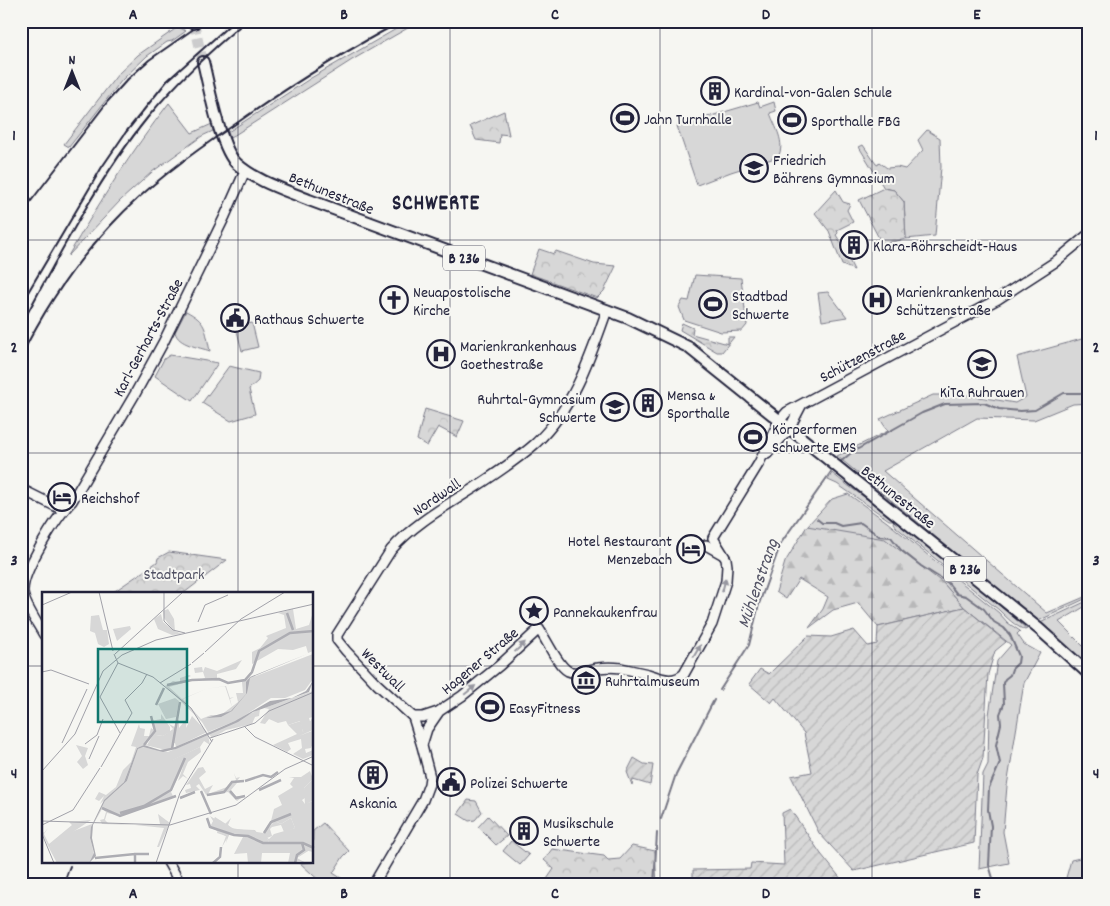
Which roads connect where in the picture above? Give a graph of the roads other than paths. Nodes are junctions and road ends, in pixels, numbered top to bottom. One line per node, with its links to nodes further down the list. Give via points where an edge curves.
1 (203, 62): 2 (main road, B 236, via 225,148 235,163)
2 (246, 170): 4 (main road, Bethunestraße / B 236, via 309,200); 10 (main road, Karl-Gerharts-Straße, via 136,394 72,501)
3 (1089, 234): 5 (main road, Schützenstraße, via 1055,262 998,299)
4 (607, 310): 6 (main road, Bethunestraße / B 236, via 688,347); 14 (main road, Nordwall, via 578,386 561,414 536,443 398,541 338,633)
5 (801, 406): 6 (main road, Schützenstraße, via 787,412); 7 (main road)
6 (779, 421): 7 (main road, Bethunestraße / B 236); 8 (main road)
7 (789, 429): 8 (main road); 15 (main road, Bethunestraße / B 236, via 1031,622)
8 (760, 463): 12 (main road, via 713,538)
9 (21, 489): 10 (main road)
10 (63, 510): 13 (main road, Karl-Gerharts-Straße, via 27,572 23,585 25,600)
11 (706, 545): 12 (main road)
12 (724, 556): 16 (main road, Hagener Straße, one-way to 12, via 500,666 540,629 568,671 619,668 668,680 681,677 718,610 727,573)
13 (42, 631)
14 (337, 640): 17 (main road, Westwall, via 376,684)
15 (1089, 674)
16 (438, 712): 17 (main road, Hagener Straße); 18 (main road, via 427,729)
17 (413, 717): 18 (main road)
18 (422, 746): 21 (main road, via 430,777 427,790)
19 (169, 864): 20 (main road)
20 (181, 885)
21 (373, 885)

